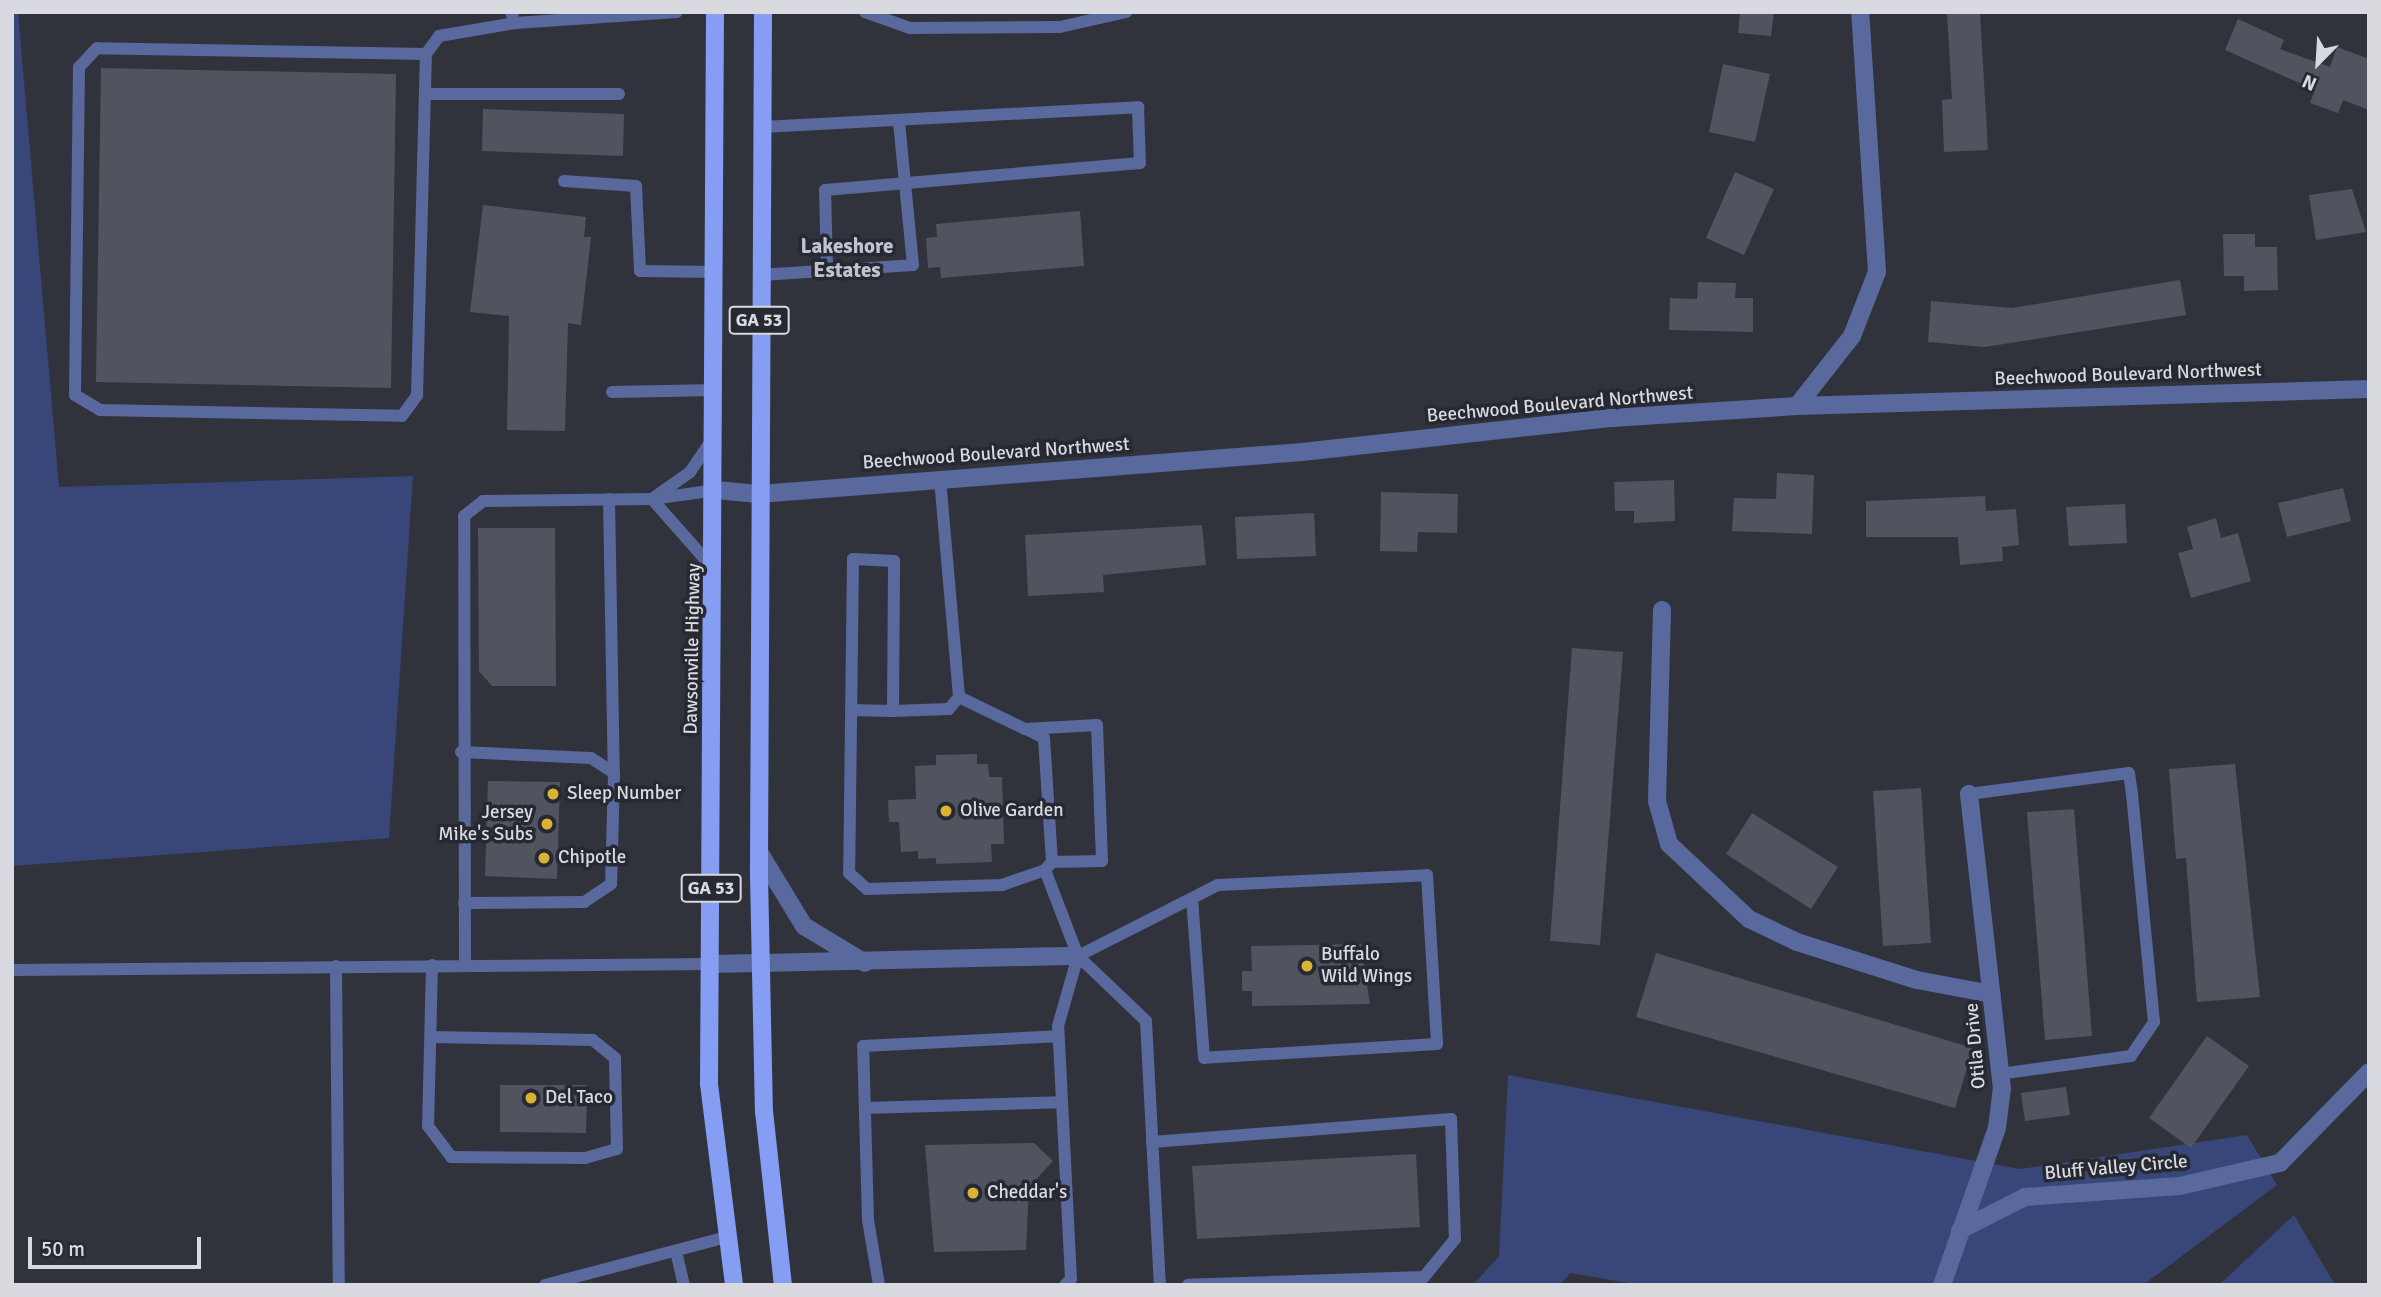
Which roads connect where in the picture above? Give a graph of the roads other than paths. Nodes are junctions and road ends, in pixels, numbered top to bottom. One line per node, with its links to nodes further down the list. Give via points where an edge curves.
1 (677, 12): 7 (lane)
2 (715, 12): 16 (main road, Dawsonville Highway / GA 53)
3 (763, 12): 12 (main road, GA 53)
4 (864, 12): 5 (lane, via 910,28 1060,27)
5 (1126, 12)
6 (1860, 12): 21 (street, via 1877,272 1852,336)
7 (513, 17): 8 (lane, via 439,36)
8 (426, 54): 9 (lane); 9 (lane, via 97,48 79,67 75,395 100,410 402,416 417,395)
9 (425, 94): 10 (lane)
10 (619, 94)
11 (899, 122): 12 (lane); 14 (lane); 14 (lane, via 1138,107 1139,163)
12 (762, 127): 17 (main road, GA 53)
13 (564, 181): 16 (lane, via 636,186 640,271)
14 (905, 184): 15 (lane, via 825,190); 15 (lane, via 913,265)
15 (827, 269): 17 (lane)
16 (716, 272): 19 (main road, Dawsonville Highway / GA 53)
17 (760, 275): 25 (main road, GA 53)
18 (2369, 388): 21 (street, Beechwood Boulevard Northwest)
19 (716, 390): 20 (lane); 22 (main road, Dawsonville Highway / GA 53)
20 (612, 392)
21 (1797, 406): 23 (street, Beechwood Boulevard Northwest)
22 (716, 434): 24 (main road, Dawsonville Highway / GA 53); 27 (lane, via 690,472)
23 (940, 479): 25 (street, Beechwood Boulevard Northwest); 30 (lane)
24 (716, 490): 25 (street, Beechwood Boulevard Northwest); 27 (lane); 28 (main road, Dawsonville Highway / GA 53)
25 (758, 494): 37 (main road, GA 53)
26 (609, 499): 27 (lane); 34 (lane, via 484,501 464,516); 35 (lane)
27 (652, 499): 28 (lane, via 670,513)
28 (715, 572): 43 (main road, Dawsonville Highway / GA 53)
29 (1662, 610): 49 (street, via 1657,801 1669,844 1749,919 1797,942 1917,980)
30 (959, 697): 32 (lane, via 949,709); 33 (lane)
31 (851, 710): 32 (lane); 32 (lane, via 853,559 894,561); 38 (lane, via 849,873 867,889 1002,885)
32 (893, 710)
33 (1025, 729): 38 (lane, via 1044,738); 38 (lane, via 1097,725 1102,861)
34 (461, 752): 35 (lane, via 591,758); 40 (lane)
35 (614, 773): 40 (lane, via 611,884 584,902)
36 (1969, 794): 49 (street, Otila Drive); 53 (lane, via 2129,773 2132,794 2154,1022 2132,1056)
37 (759, 852): 42 (street, via 804,926); 47 (main road, GA 53)
38 (1048, 866): 41 (lane)
39 (1192, 899): 39 (lane, via 1218,886 1427,875 1437,1044 1204,1058); 41 (lane)
40 (464, 903): 45 (lane)
41 (1078, 956): 42 (street); 50 (lane); 56 (lane, via 1146,1021)
42 (865, 963): 47 (street)
43 (713, 964): 45 (lane); 47 (street); 58 (main road, Dawsonville Highway / GA 53, via 709,1084)
44 (432, 965): 45 (lane); 46 (lane); 51 (lane)
45 (465, 965)
46 (336, 966): 48 (lane); 60 (lane)
47 (762, 967): 64 (main road, GA 53, via 764,1111)
48 (12, 970)
49 (1992, 994): 53 (street, Otila Drive)
50 (1058, 1036): 54 (lane); 55 (lane, via 863,1046)
51 (433, 1037): 51 (lane, via 593,1040 615,1058 617,1149 585,1158 451,1157 428,1126 425,1070)
52 (2369, 1072): 57 (street, Bluff Valley Circle, via 2280,1163 2180,1186 2025,1198)
53 (2000, 1074): 57 (street, Otila Drive, via 1997,1128)
54 (1062, 1102): 55 (lane); 66 (lane, via 1071,1279)
55 (865, 1108): 65 (lane, via 868,1220)
56 (1152, 1142): 67 (lane); 68 (lane, via 1451,1119 1455,1239 1424,1277)
57 (1961, 1230): 69 (street, Otila Drive)
58 (727, 1237): 59 (lane); 63 (main road, Dawsonville Highway / GA 53)
59 (676, 1251): 61 (lane); 62 (lane)
60 (338, 1285)
61 (545, 1285)
62 (684, 1285)
63 (734, 1285)
64 (783, 1285)
65 (879, 1285)
66 (1065, 1285)
67 (1160, 1285)
68 (1188, 1285)
69 (1942, 1285)

